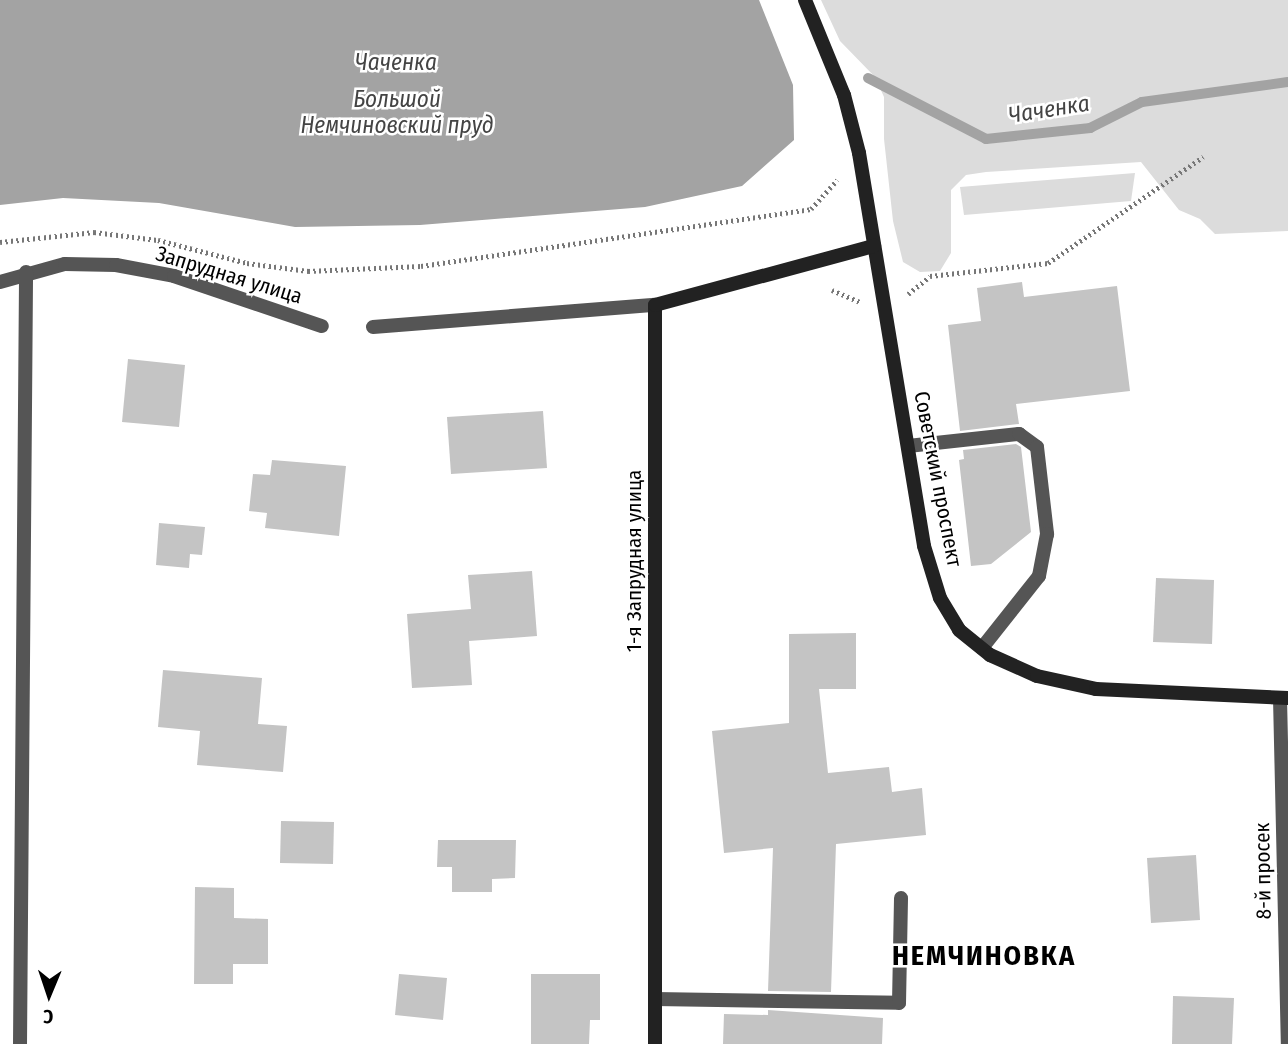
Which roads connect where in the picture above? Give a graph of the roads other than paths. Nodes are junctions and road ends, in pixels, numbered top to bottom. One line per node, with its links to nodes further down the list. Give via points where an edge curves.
1 (805, 0): 2 (street, Советский проспект, via 844,95)
2 (874, 246): 5 (street); 8 (street, Советский проспект)
3 (26, 272): 4 (street, Запрудная улица); 6 (street, Запрудная улица, via 65,264 116,265 174,276); 13 (street)
4 (0, 282)
5 (655, 305): 7 (street); 12 (street, 1-я Запрудная улица)
6 (323, 326)
7 (373, 327)
8 (908, 446): 9 (street, Советский проспект, via 924,545 940,598 959,629); 9 (street, via 1019,434 1037,447 1047,534 1039,576)
9 (982, 648): 10 (street, Советский проспект, via 1037,676 1096,689)
10 (1284, 698): 15 (street, 8-й просек)
11 (901, 898): 12 (street, via 899,1003)
12 (655, 999): 14 (street, 1-я Запрудная улица)
13 (20, 1044)
14 (655, 1044)
15 (1288, 1044)

